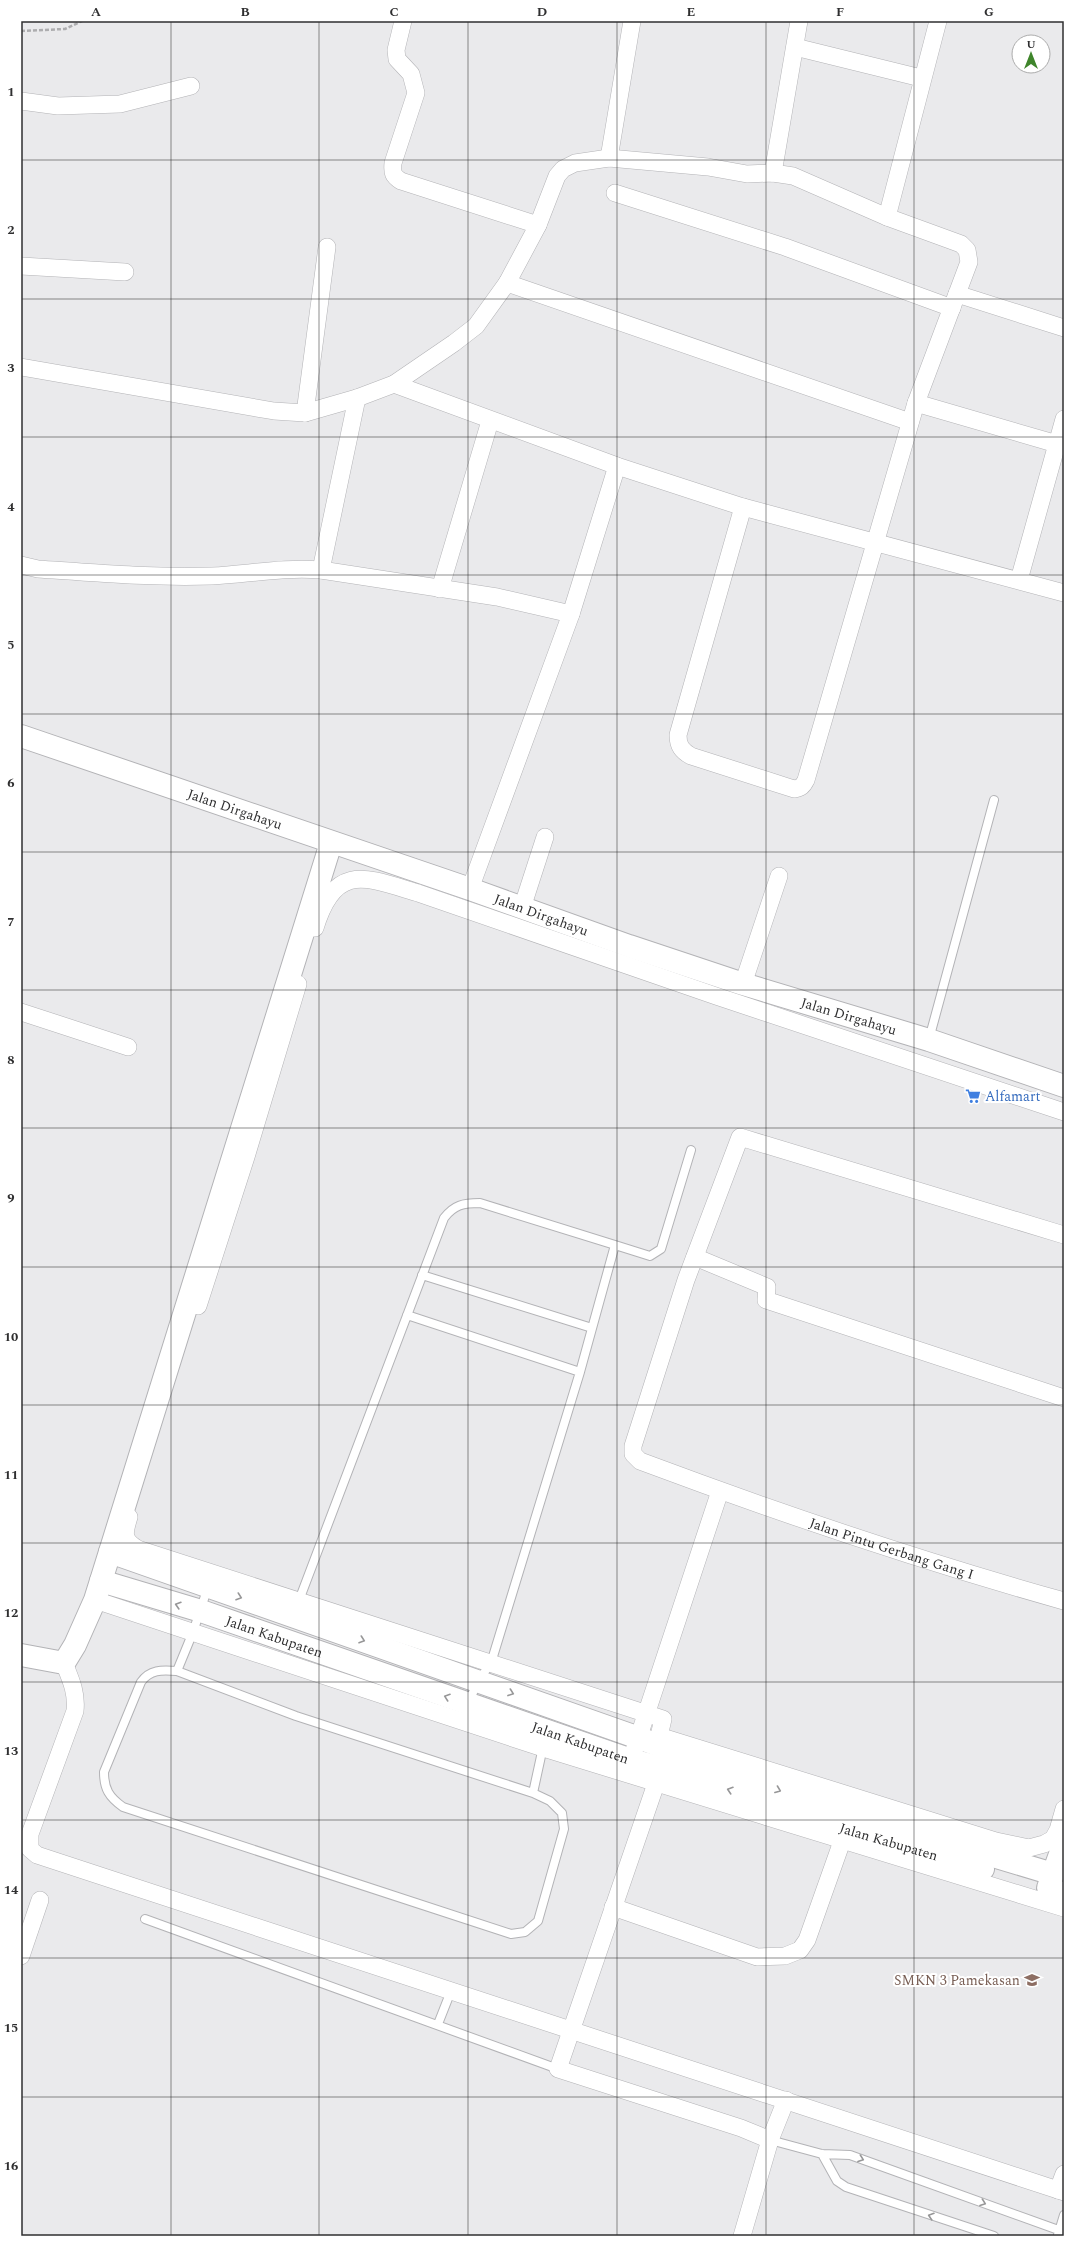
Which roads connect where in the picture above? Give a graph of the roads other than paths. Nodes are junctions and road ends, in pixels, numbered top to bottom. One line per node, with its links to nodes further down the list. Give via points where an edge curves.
1 (403, 21): 13 (street, via 396,50 397,59 411,74 416,93 393,163 392,173 395,178)
2 (632, 21): 9 (street)
3 (799, 21): 5 (street)
4 (938, 21): 6 (street)
5 (795, 47): 6 (street); 10 (street)
6 (921, 78): 12 (street)
7 (191, 86): 8 (street, via 120,104 58,106)
8 (21, 101)
9 (609, 158): 10 (street, via 708,167 747,174); 13 (street, via 575,163 563,169 557,176)
10 (773, 173): 12 (street, via 810,182)
11 (615, 193): 18 (street)
12 (887, 217): 18 (street, via 961,244 967,250 969,262)
13 (538, 225): 17 (street)
14 (327, 247): 24 (street)
15 (21, 266): 16 (street)
16 (126, 272)
17 (507, 283): 21 (street, via 476,326); 27 (street)
18 (954, 301): 19 (street); 23 (street)
19 (1064, 328)
20 (21, 367): 24 (street, via 274,411)
21 (394, 384): 22 (street); 26 (street)
22 (357, 398): 24 (street); 33 (street)
23 (916, 403): 27 (street); 28 (street)
24 (305, 413)
25 (1064, 419): 28 (street)
26 (490, 421): 29 (street); 35 (street)
27 (910, 422): 31 (street)
28 (1060, 445): 34 (street)
29 (617, 466): 30 (street); 37 (street)
30 (743, 507): 31 (street); 31 (street, via 678,741 684,753 691,756 794,789 803,786 806,780)
31 (875, 541): 34 (street)
32 (21, 565): 33 (street, via 38,569 165,577 213,576 297,568)
33 (321, 570): 35 (street)
34 (1019, 580): 36 (street)
35 (440, 589): 37 (street, via 497,597)
36 (1064, 593)
37 (571, 614): 43 (street)
38 (21, 736): 41 (street, Jalan Dirgahayu)
39 (994, 800): 47 (lane)
40 (545, 837): 44 (street)
41 (331, 843): 43 (street, Jalan Dirgahayu); 61 (street)
42 (779, 876): 45 (street)
43 (470, 889): 44 (street, Jalan Dirgahayu)
44 (522, 908): 45 (street, Jalan Dirgahayu)
45 (743, 984): 47 (street, Jalan Dirgahayu)
46 (21, 1012): 48 (street)
47 (929, 1040): 49 (street, Jalan Dirgahayu)
48 (128, 1047)
49 (1064, 1086)
50 (1064, 1112): 66 (street, via 418,893 363,878 339,884 320,910 246,1157 124,1532 128,1541 138,1548)
51 (691, 1150): 53 (lane, via 661,1249 650,1256)
52 (1064, 1235): 54 (street, via 740,1137)
53 (615, 1245): 55 (lane, via 480,1203 464,1203 451,1209 444,1218); 57 (lane)
54 (695, 1257): 59 (street, via 768,1288 766,1300); 60 (street, Jalan Pintu Gerbang Gang I, via 634,1442 633,1454 640,1461)
55 (422, 1275): 56 (lane); 57 (lane)
56 (407, 1315): 58 (lane); 66 (lane)
57 (592, 1328): 58 (lane)
58 (580, 1372): 70 (lane)
59 (1064, 1398)
60 (720, 1491): 64 (street, Jalan Pintu Gerbang Gang I, via 972,1576); 74 (street)
61 (110, 1552): 62 (street, Jalan Kabupaten); 63 (street)
62 (208, 1586): 65 (lane); 66 (street, Jalan Kabupaten, one-way to 66)
63 (98, 1591): 65 (street, Jalan Kabupaten, one-way to 63); 67 (street); 69 (street, via 75,1645)
64 (1064, 1601)
65 (201, 1611): 66 (street, Jalan Kabupaten); 67 (lane)
66 (290, 1622): 70 (street); 72 (street, Jalan Kabupaten, one-way to 72); 73 (street, Jalan Kabupaten, one-way to 66)
67 (193, 1632): 71 (lane); 75 (street)
68 (21, 1655): 69 (street)
69 (64, 1663): 89 (street, via 76,1692 75,1711 30,1834 30,1849 37,1855)
70 (491, 1664): 72 (lane); 74 (street)
71 (177, 1671): 79 (lane, via 296,1716); 79 (lane, via 161,1670 146,1676 141,1682 104,1772 104,1784 110,1798 123,1807 511,1934 525,1932 538,1921 564,1829 562,1813 550,1801)
72 (478, 1681): 73 (lane); 75 (street, Jalan Kabupaten, one-way to 75)
73 (468, 1704): 75 (street, Jalan Kabupaten)
74 (647, 1713): 76 (street); 80 (street, via 664,1719 659,1736 996,1841 1029,1848 1044,1844 1053,1839)
75 (548, 1724): 76 (street, Jalan Kabupaten); 77 (street, Jalan Kabupaten); 78 (street); 79 (lane)
76 (639, 1738): 77 (street); 78 (street, Jalan Kabupaten)
77 (631, 1760): 78 (street, Jalan Kabupaten)
78 (663, 1766): 81 (street, Jalan Kabupaten); 83 (street, Jalan Kabupaten, one-way to 83, via 800,1798); 85 (street)
79 (533, 1793)
80 (1064, 1809)
81 (844, 1835): 83 (street, Jalan Kabupaten); 85 (street, via 807,1940 800,1950 785,1956 758,1957); 86 (street)
82 (1064, 1843): 83 (street)
83 (1057, 1884)
84 (40, 1900): 88 (street)
85 (613, 1907): 91 (street)
86 (1064, 1908)
87 (145, 1919): 90 (lane)
88 (21, 1956)
89 (451, 1991): 90 (lane); 91 (street)
90 (438, 2024): 92 (lane)
91 (572, 2030): 92 (street); 93 (street)
92 (558, 2069): 94 (street, via 741,2128)
93 (786, 2100): 94 (street); 97 (street)
94 (770, 2140): 95 (lane); 100 (street)
95 (822, 2154): 99 (lane, one-way to 99, via 850,2155); 101 (lane, one-way to 95, via 846,2187 837,2181)
96 (1064, 2174): 97 (street)
97 (1061, 2191)
98 (1064, 2215): 99 (lane)
99 (1060, 2233)
100 (742, 2236)
101 (994, 2236)

